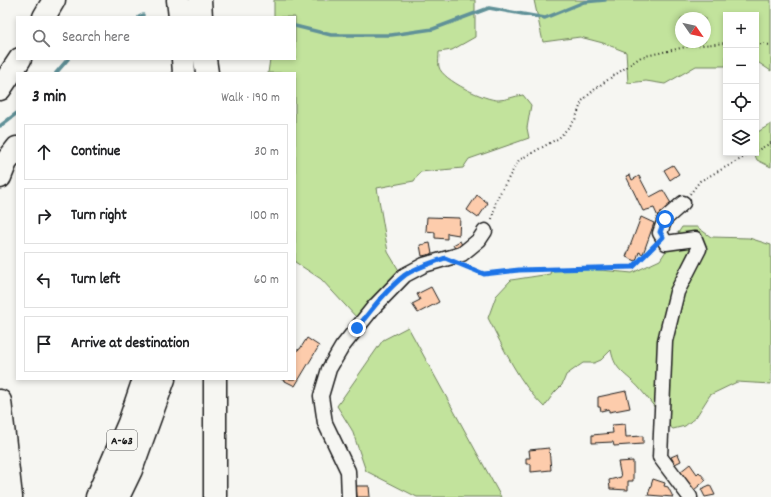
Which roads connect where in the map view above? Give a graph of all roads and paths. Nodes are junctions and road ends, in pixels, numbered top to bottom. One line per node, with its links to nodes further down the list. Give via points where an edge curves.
1 (54, 0): 3 (highway)
2 (178, 0): 4 (highway)
3 (45, 16)
4 (180, 16)
5 (723, 43): 22 (path, via 690,46 641,57 596,88 582,101 575,120 559,138 519,160 496,200 492,220)
6 (759, 44): 7 (path)
7 (771, 45)
8 (19, 60): 15 (highway)
9 (183, 60): 12 (highway)
10 (200, 60): 13 (highway)
11 (205, 60): 14 (highway)
12 (184, 72)
13 (200, 72)
14 (207, 72)
15 (0, 89)
16 (771, 143): 18 (path)
17 (16, 149): 20 (highway, via 6,162)
18 (759, 149)
19 (746, 156): 21 (path, via 700,181)
20 (0, 177)
21 (683, 203): 23 (street, via 665,219 660,232)
22 (485, 231): 24 (street, via 479,240 462,254)
23 (663, 237): 24 (path, via 633,267 519,270 484,274); 35 (street, via 666,243 695,239 699,249 677,292 665,341 660,457)
24 (445, 258): 29 (street, via 405,275 373,308 342,347 329,369 321,396 324,423 348,471)
25 (144, 380): 31 (highway, A-63, via 129,423)
26 (164, 380): 32 (highway, via 131,470)
27 (215, 380): 33 (highway)
28 (0, 401): 30 (highway)
29 (349, 492): 34 (street)
30 (11, 497)
31 (97, 497)
32 (118, 497)
33 (215, 497)
34 (338, 497)
35 (690, 497)

